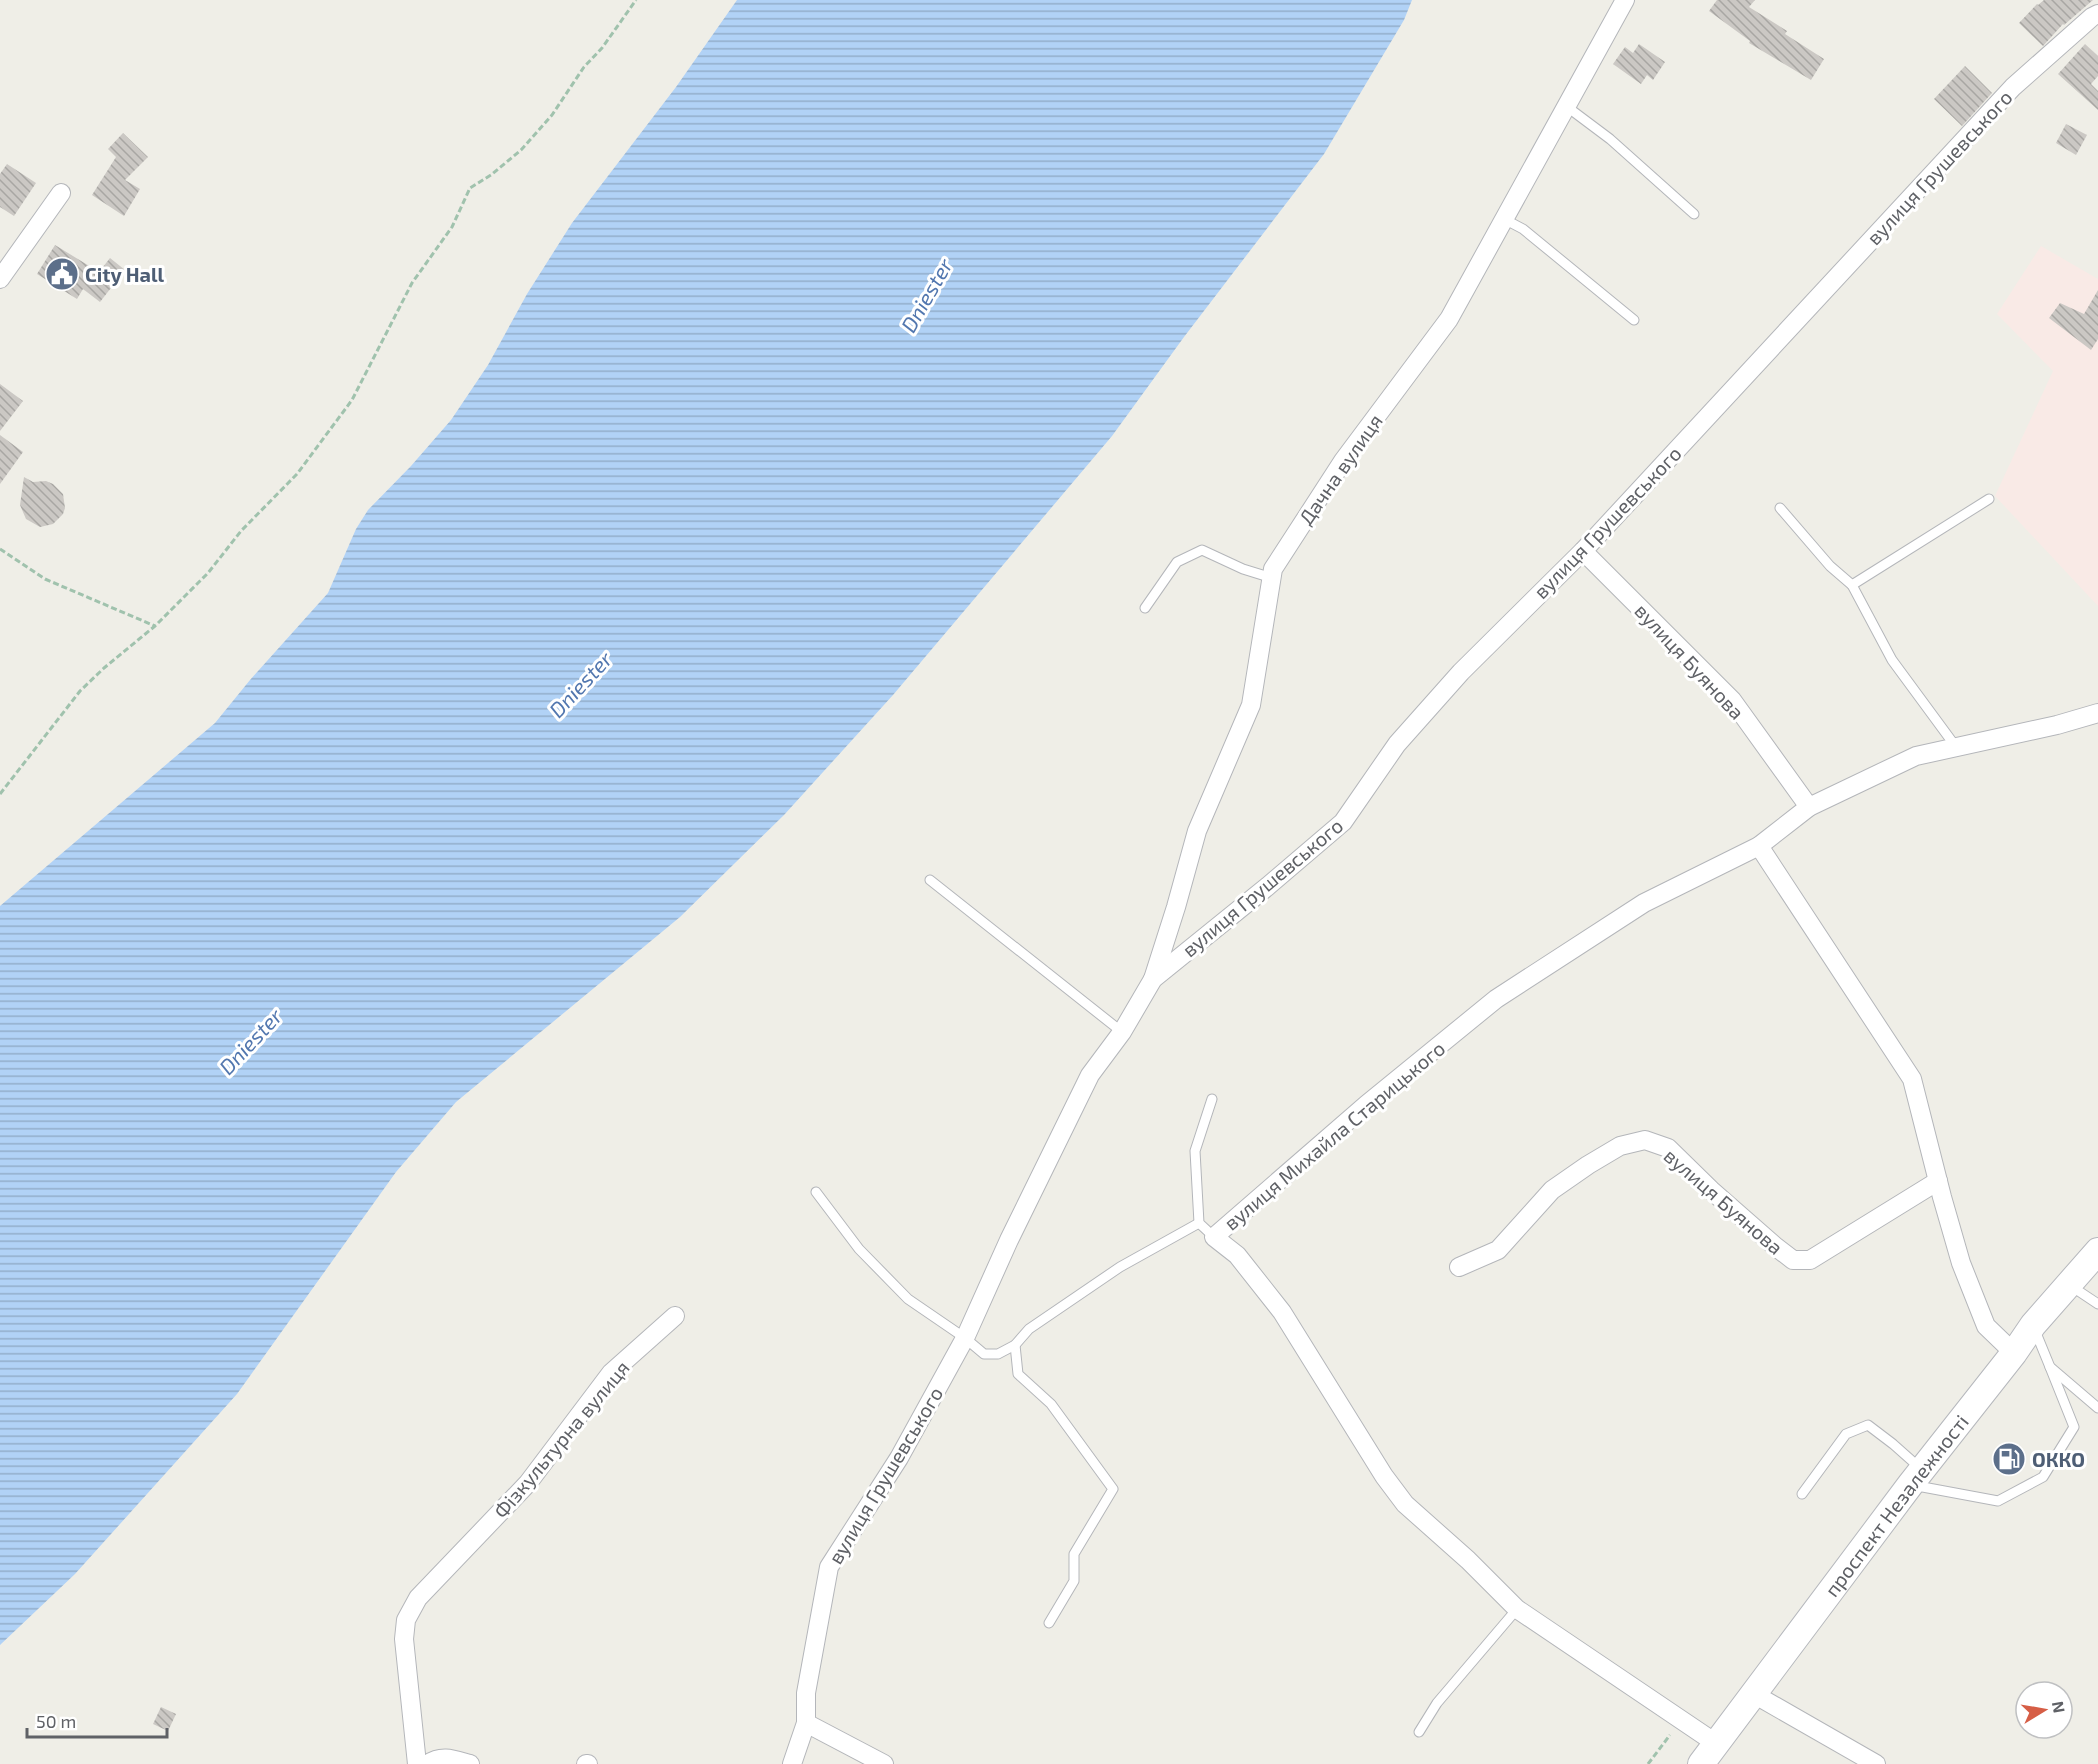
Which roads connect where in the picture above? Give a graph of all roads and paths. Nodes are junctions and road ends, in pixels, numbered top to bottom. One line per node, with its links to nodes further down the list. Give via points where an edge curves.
1 (636, 0): 17 (path, via 552,115 491,176 470,188 452,228 412,283 352,400 319,446 208,573)
2 (1624, 0): 4 (street, Дачна вулиця)
3 (2098, 14): 13 (street, вулиця Грушевського, via 2013,87)
4 (1566, 106): 6 (lane, via 1610,139); 7 (street, Дачна вулиця)
5 (62, 193): 8 (street)
6 (1694, 214)
7 (1504, 219): 9 (lane, via 1523,229); 14 (street, Дачна вулиця, via 1449,319 1343,462 1273,569)
8 (0, 279)
9 (1634, 320)
10 (1989, 499): 15 (lane)
11 (1780, 508): 15 (lane, via 1830,566)
12 (0, 549): 17 (path, via 45,579)
13 (1583, 551): 21 (street, вулиця Буянова, via 1732,700); 24 (street, вулиця Грушевського, via 1425,712 1397,744 1343,822)
14 (1272, 578): 16 (lane, via 1202,550 1177,562); 24 (street, Дачна вулиця, via 1251,705 1197,831)
15 (1852, 585): 19 (lane, via 1892,660)
16 (1145, 608)
17 (155, 626): 20 (path, via 80,691)
18 (2098, 713): 19 (street, вулиця Михайла Старицького)
19 (1956, 747): 21 (street, вулиця Михайла Старицького, via 1916,756)
20 (0, 794)
21 (1809, 807): 22 (street, вулиця Михайла Старицького)
22 (1759, 846): 27 (street, via 1912,1079); 30 (street, вулиця Михайла Старицького, via 1644,903 1496,999)
23 (930, 880): 25 (lane)
24 (1153, 979): 25 (street, вулиця Грушевського)
25 (1122, 1032): 37 (street, вулиця Грушевського, via 1090,1075)
26 (1212, 1099): 29 (lane, via 1195,1151)
27 (1938, 1180): 32 (street, вулиця Буянова, via 1810,1260 1793,1260 1668,1148 1645,1140 1620,1146 1588,1165 1552,1190 1498,1250); 39 (street, via 1961,1263 1986,1326)
28 (816, 1192): 37 (lane, via 859,1249 908,1299)
29 (1199, 1222): 30 (lane); 38 (lane, via 1120,1268 1029,1329)
30 (1214, 1237): 44 (street, вулиця Михайла Старицького, via 1237,1255 1282,1312 1405,1504)
31 (2098, 1251): 33 (main road, проспект Незалежності)
32 (1459, 1267)
33 (2069, 1284): 34 (lane); 36 (main road, проспект Незалежності)
34 (2098, 1304)
35 (675, 1316): 51 (street, Фізкультурна вулиця, via 610,1373 528,1484 418,1598 406,1620 404,1639)
36 (2033, 1325): 39 (main road, проспект Незалежності); 40 (lane)
37 (965, 1338): 38 (lane, via 984,1354 998,1354); 48 (street, вулиця Грушевського, via 899,1458 829,1567 806,1693)
38 (1015, 1345): 45 (lane, via 1018,1374 1051,1404 1113,1489 1074,1554 1074,1581)
39 (2014, 1353): 42 (main road, проспект Незалежності)
40 (2050, 1367): 41 (lane); 42 (lane, via 2074,1427 2043,1477 1998,1501)
41 (2098, 1408)
42 (1916, 1477): 43 (lane, via 1893,1444 1868,1425 1846,1434); 46 (main road, проспект Незалежності)
43 (1802, 1494)
44 (1517, 1609): 47 (street, вулиця Михайла Старицького); 49 (lane, via 1437,1703)
45 (1049, 1623)
46 (1752, 1693): 50 (main road, проспект Незалежності); 58 (street)
47 (1682, 1719): 50 (street, вулиця Михайла Старицького); 56 (path)
48 (806, 1723): 54 (street, вулиця Грушевського); 55 (street)
49 (1419, 1732)
50 (1716, 1744): 57 (main road, проспект Незалежності)
51 (417, 1764)
52 (428, 1764): 53 (street, via 436,1758)
53 (470, 1764)
54 (792, 1764)
55 (884, 1764)
56 (1648, 1764)
57 (1701, 1764)
58 (1876, 1764)

